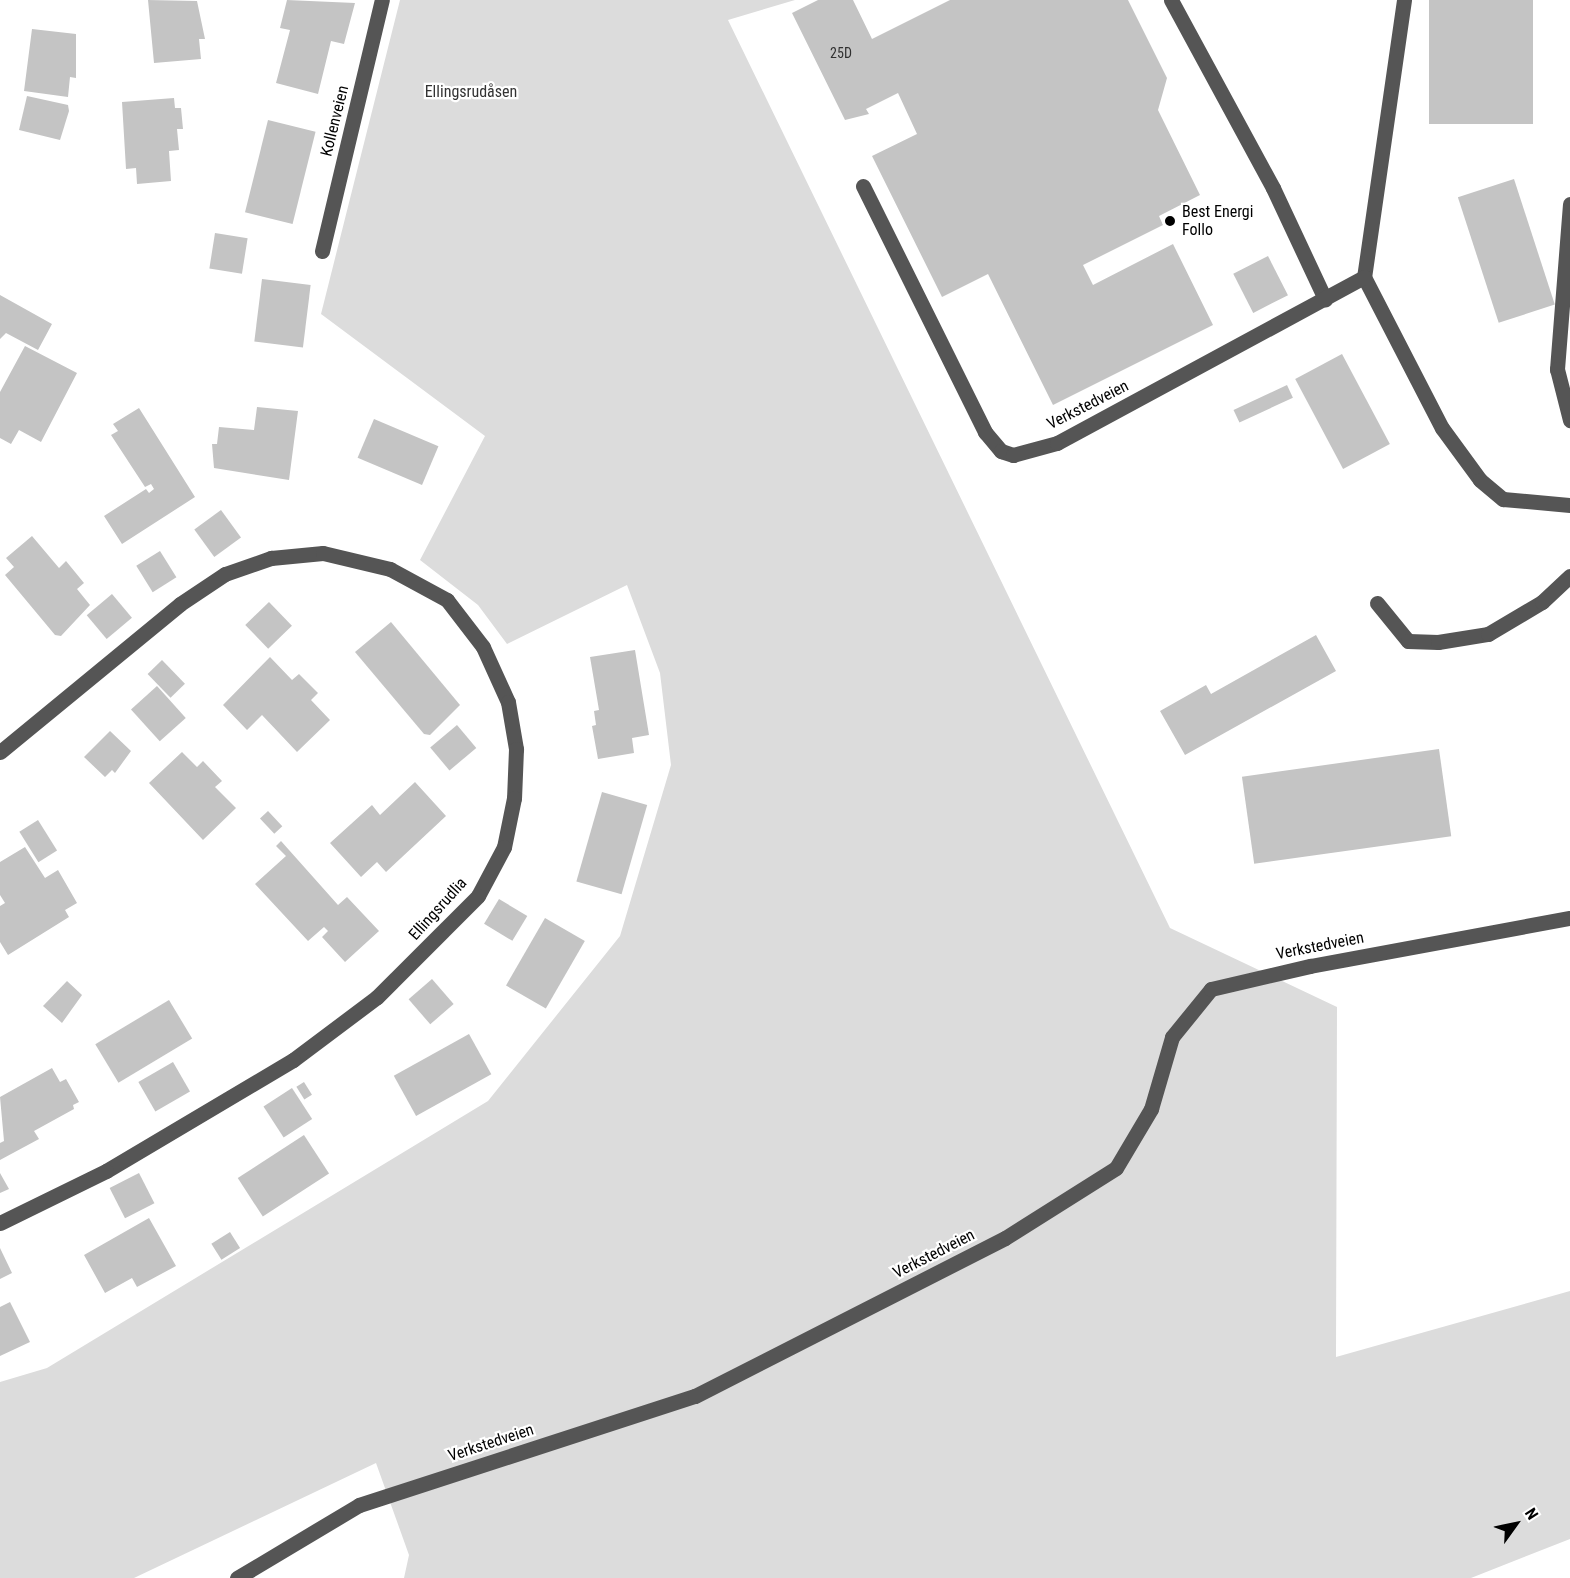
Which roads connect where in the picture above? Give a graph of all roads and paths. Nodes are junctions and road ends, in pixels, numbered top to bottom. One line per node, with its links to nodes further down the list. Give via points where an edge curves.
1 (382, 0): 6 (street, Kollenveien)
2 (1171, 0): 8 (street, via 1273,188)
3 (1404, 0): 7 (street)
4 (862, 186): 8 (street, Verkstedveien, via 985,432 1001,451 1013,455 1057,443)
5 (1570, 204): 9 (street, via 1557,369)
6 (322, 251)
7 (1364, 277): 8 (street, Verkstedveien); 10 (street, via 1442,428 1480,480 1503,499)
8 (1325, 299)
9 (1570, 420)
10 (1570, 505)
11 (1570, 576): 12 (street, via 1542,602 1488,634 1438,642 1408,641)
12 (1377, 603)
13 (2, 746): 15 (street, Ellingsrudlia, via 180,604 225,574 271,558 323,553 390,569 447,600 483,647 508,702 516,749 514,798 504,847 478,896 376,997 293,1060 106,1171)
14 (1570, 918): 16 (street, Verkstedveien, via 1310,966 1211,989 1172,1037 1151,1109 1116,1168 1005,1238 695,1396 359,1505)
15 (0, 1223)
16 (237, 1578)

